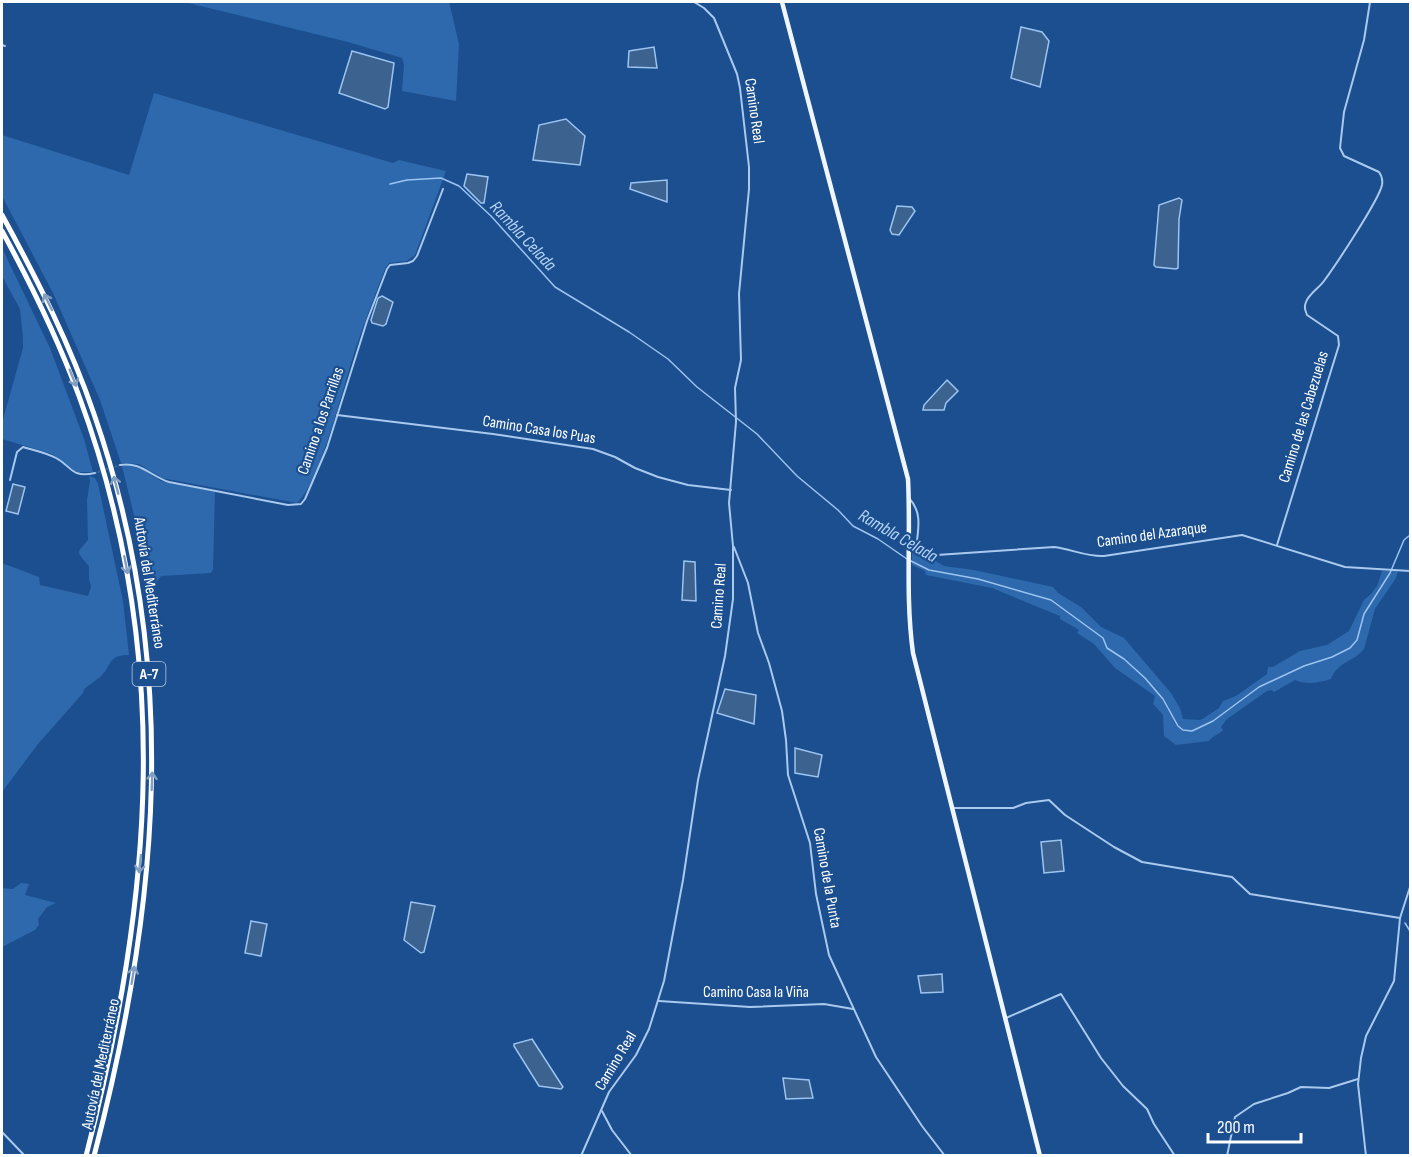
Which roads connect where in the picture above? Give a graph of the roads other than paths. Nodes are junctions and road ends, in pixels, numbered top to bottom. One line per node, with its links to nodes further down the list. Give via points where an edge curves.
1 (693, 2): 11 (street, Camino Real, via 714,18 739,82 749,167)
2 (782, 2): 12 (main road, via 897,434)
3 (1370, 2): 14 (street, Camino de las Cabezuelas, via 1344,112 1340,148 1344,156 1379,172 1382,183 1347,245 1306,300 1307,315 1338,336 1339,345)
4 (443, 189): 7 (street, Camino a los Parrillas, via 416,258 387,269)
5 (2, 214): 27 (highway, Autovía del Mediterráneo / A-7, one-way to 5, via 129,1000 148,866 153,737 145,636 126,525 94,414 55,316)
6 (2, 231): 26 (highway, Autovía del Mediterráneo / A-7, one-way to 26, via 49,323 91,429 122,544 138,642 145,754 140,863 118,1014)
7 (337, 415): 8 (street, Camino a los Parrillas, via 317,473 305,499 297,505 169,482 134,464); 11 (street, Camino Casa los Puas, via 593,449 658,477)
8 (120, 465)
9 (95, 473): 10 (street, via 70,471 56,458 23,447 17,452)
10 (10, 480)
11 (731, 490): 13 (street, Camino Real)
12 (909, 497): 14 (street, Camino del Azaraque, via 918,512 916,551 922,556 1054,547 1104,556 1242,535); 16 (main road, via 908,596 913,653)
13 (733, 546): 19 (street, Camino Real, via 730,626 702,759 672,948); 20 (street, Camino de la Punta, via 748,583 758,633 782,711 788,775 810,843 829,955)
14 (1277, 546): 15 (street, Camino del Azaraque, via 1353,569)
15 (1410, 571)
16 (952, 808): 18 (street, via 1014,808 1049,800 1065,815 1142,862 1232,877 1250,894); 21 (main road)
17 (1410, 887): 18 (street)
18 (1400, 918): 22 (street, via 1394,981 1364,1041)
19 (658, 1001): 20 (street, Camino Casa la Viña, via 750,1007 819,1003); 23 (street, Camino Real, via 636,1055 609,1092)
20 (853, 1010): 30 (street, Camino de la Punta, via 876,1057)
21 (1006, 1018): 31 (main road); 32 (street, via 1061,994 1099,1054 1147,1109)
22 (1358, 1079): 33 (street, via 1329,1088 1302,1087 1251,1106 1235,1118); 34 (street)
23 (602, 1111): 28 (street, Camino Real); 29 (street)
24 (2, 1132): 25 (street)
25 (25, 1155)
26 (86, 1155)
27 (94, 1155)
28 (581, 1155)
29 (632, 1155)
30 (945, 1155)
31 (1040, 1155)
32 (1175, 1155)
33 (1227, 1155)
34 (1366, 1155)

